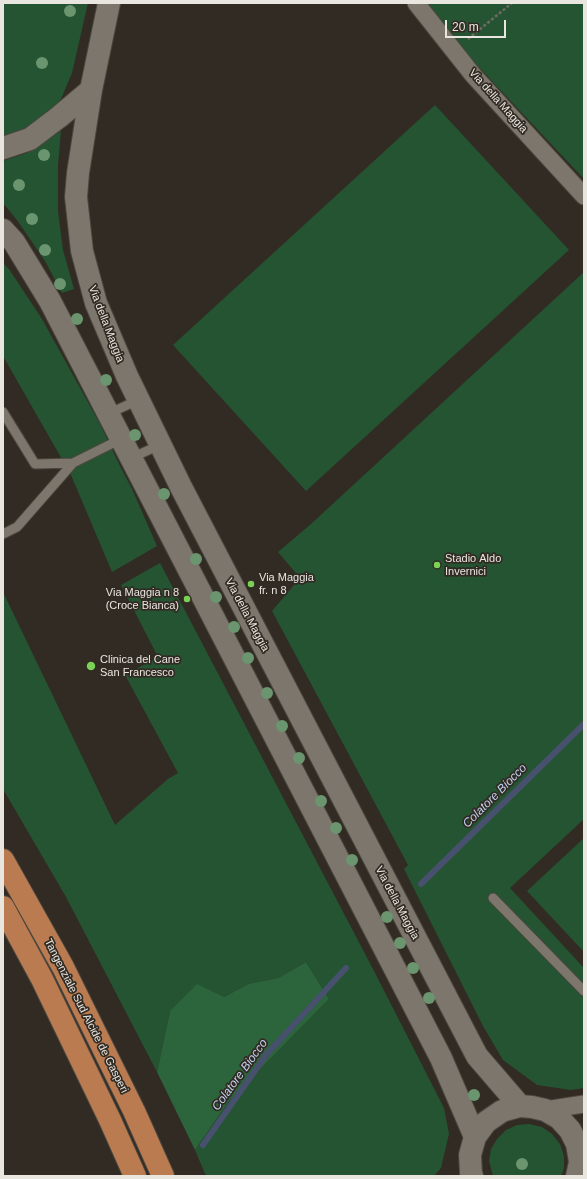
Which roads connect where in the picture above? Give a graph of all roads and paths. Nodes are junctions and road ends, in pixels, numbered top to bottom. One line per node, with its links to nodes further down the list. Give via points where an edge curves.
1 (109, 3): 5 (street, Via della Maggia)
2 (416, 3): 4 (street, Via della Maggia)
3 (512, 3): 4 (path)
4 (454, 51): 7 (street, Via della Maggia)
5 (91, 90): 6 (street, via 30,139); 9 (street, Via della Maggia, via 76,197 82,251 96,303)
6 (3, 148)
7 (584, 196)
8 (3, 230): 11 (street, via 14,242 50,301)
9 (138, 400): 11 (lane); 13 (street, Via della Maggia)
10 (3, 412): 15 (lane, via 35,464)
11 (108, 414): 12 (street)
12 (121, 439): 14 (street); 15 (lane)
13 (160, 445): 14 (lane); 22 (street, Via della Maggia, via 477,1056)
14 (131, 458): 25 (street, via 441,1058)
15 (73, 463): 16 (lane, via 17,527)
16 (3, 534)
17 (3, 860): 27 (highway, Tangenziale Sud Alcide de Gasperi, via 63,967)
18 (493, 898): 20 (lane)
19 (3, 907): 26 (highway, Tangenziale Sud Alcide de Gasperi, via 42,980)
20 (584, 991)
21 (584, 1104): 23 (street)
22 (520, 1106): 23 (street); 25 (street, via 502,1111 486,1122)
23 (545, 1110): 24 (street, via 559,1118)
24 (580, 1141): 29 (street)
25 (472, 1156): 28 (street)
26 (135, 1176)
27 (163, 1176)
28 (461, 1176)
29 (578, 1176)

